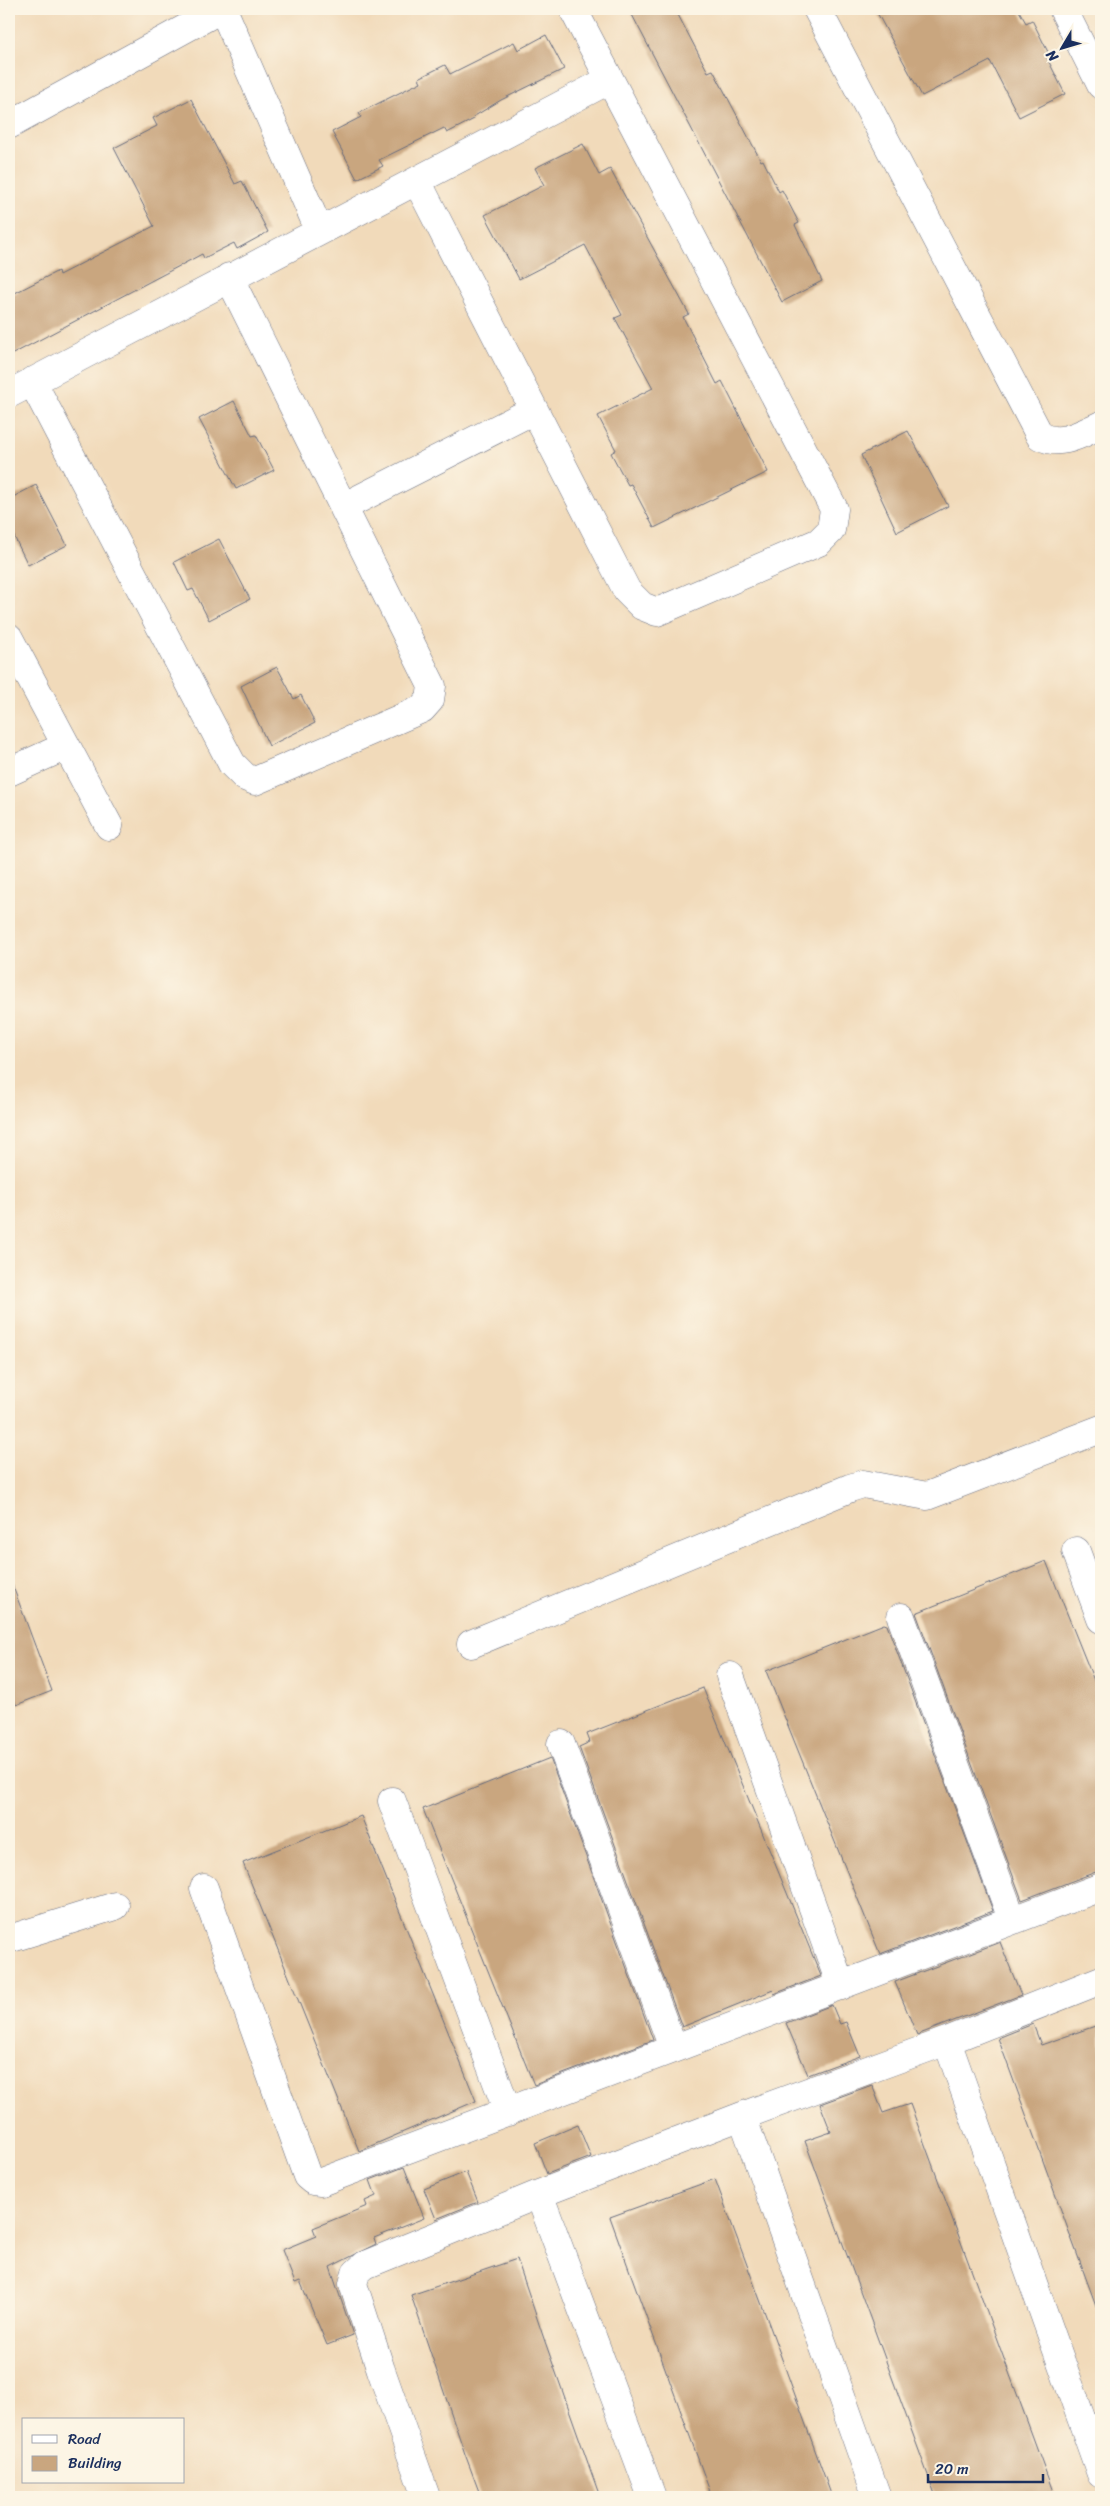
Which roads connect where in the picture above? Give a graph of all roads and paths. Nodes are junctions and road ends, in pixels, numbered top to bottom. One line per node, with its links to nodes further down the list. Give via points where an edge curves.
1 (222, 9): 7 (street); 9 (street)
2 (573, 9): 5 (street)
3 (817, 9): 14 (street, via 1040,436 1050,441 1063,441)
4 (1063, 9): 6 (street)
5 (609, 80): 8 (street); 13 (street, via 834,509 831,530 818,542 658,612 642,606 628,591)
6 (1101, 84)
7 (9, 125)
8 (417, 180): 9 (street); 13 (street)
9 (319, 230): 10 (street)
10 (229, 278): 11 (street); 15 (street)
11 (32, 381): 12 (street); 15 (street, via 232,764 245,778 255,780 422,709 430,700 432,686)
12 (9, 394)
13 (534, 410): 15 (street)
14 (1101, 425)
15 (343, 507)
16 (9, 638): 17 (street)
17 (66, 746): 18 (street); 19 (street)
18 (9, 772)
19 (109, 826)
20 (1101, 1429): 24 (street, via 927,1496 863,1484 850,1488)
21 (1076, 1551): 23 (street)
22 (902, 1617): 31 (street)
23 (1101, 1619)
24 (472, 1644)
25 (730, 1676): 34 (street)
26 (561, 1744): 36 (street)
27 (392, 1801): 37 (street)
28 (1101, 1887): 31 (street)
29 (204, 1888): 37 (street, via 306,2176 321,2182)
30 (115, 1906): 32 (street)
31 (1012, 1919): 34 (street)
32 (9, 1939)
33 (1101, 1980): 35 (street)
34 (841, 1986): 36 (street)
35 (947, 2042): 38 (street); 40 (street)
36 (673, 2048): 37 (street)
37 (508, 2112)
38 (742, 2116): 39 (street); 43 (street)
39 (539, 2194): 41 (street, via 365,2265 356,2273 353,2284); 42 (street)
40 (1101, 2474)
41 (426, 2497)
42 (652, 2497)
43 (877, 2497)

